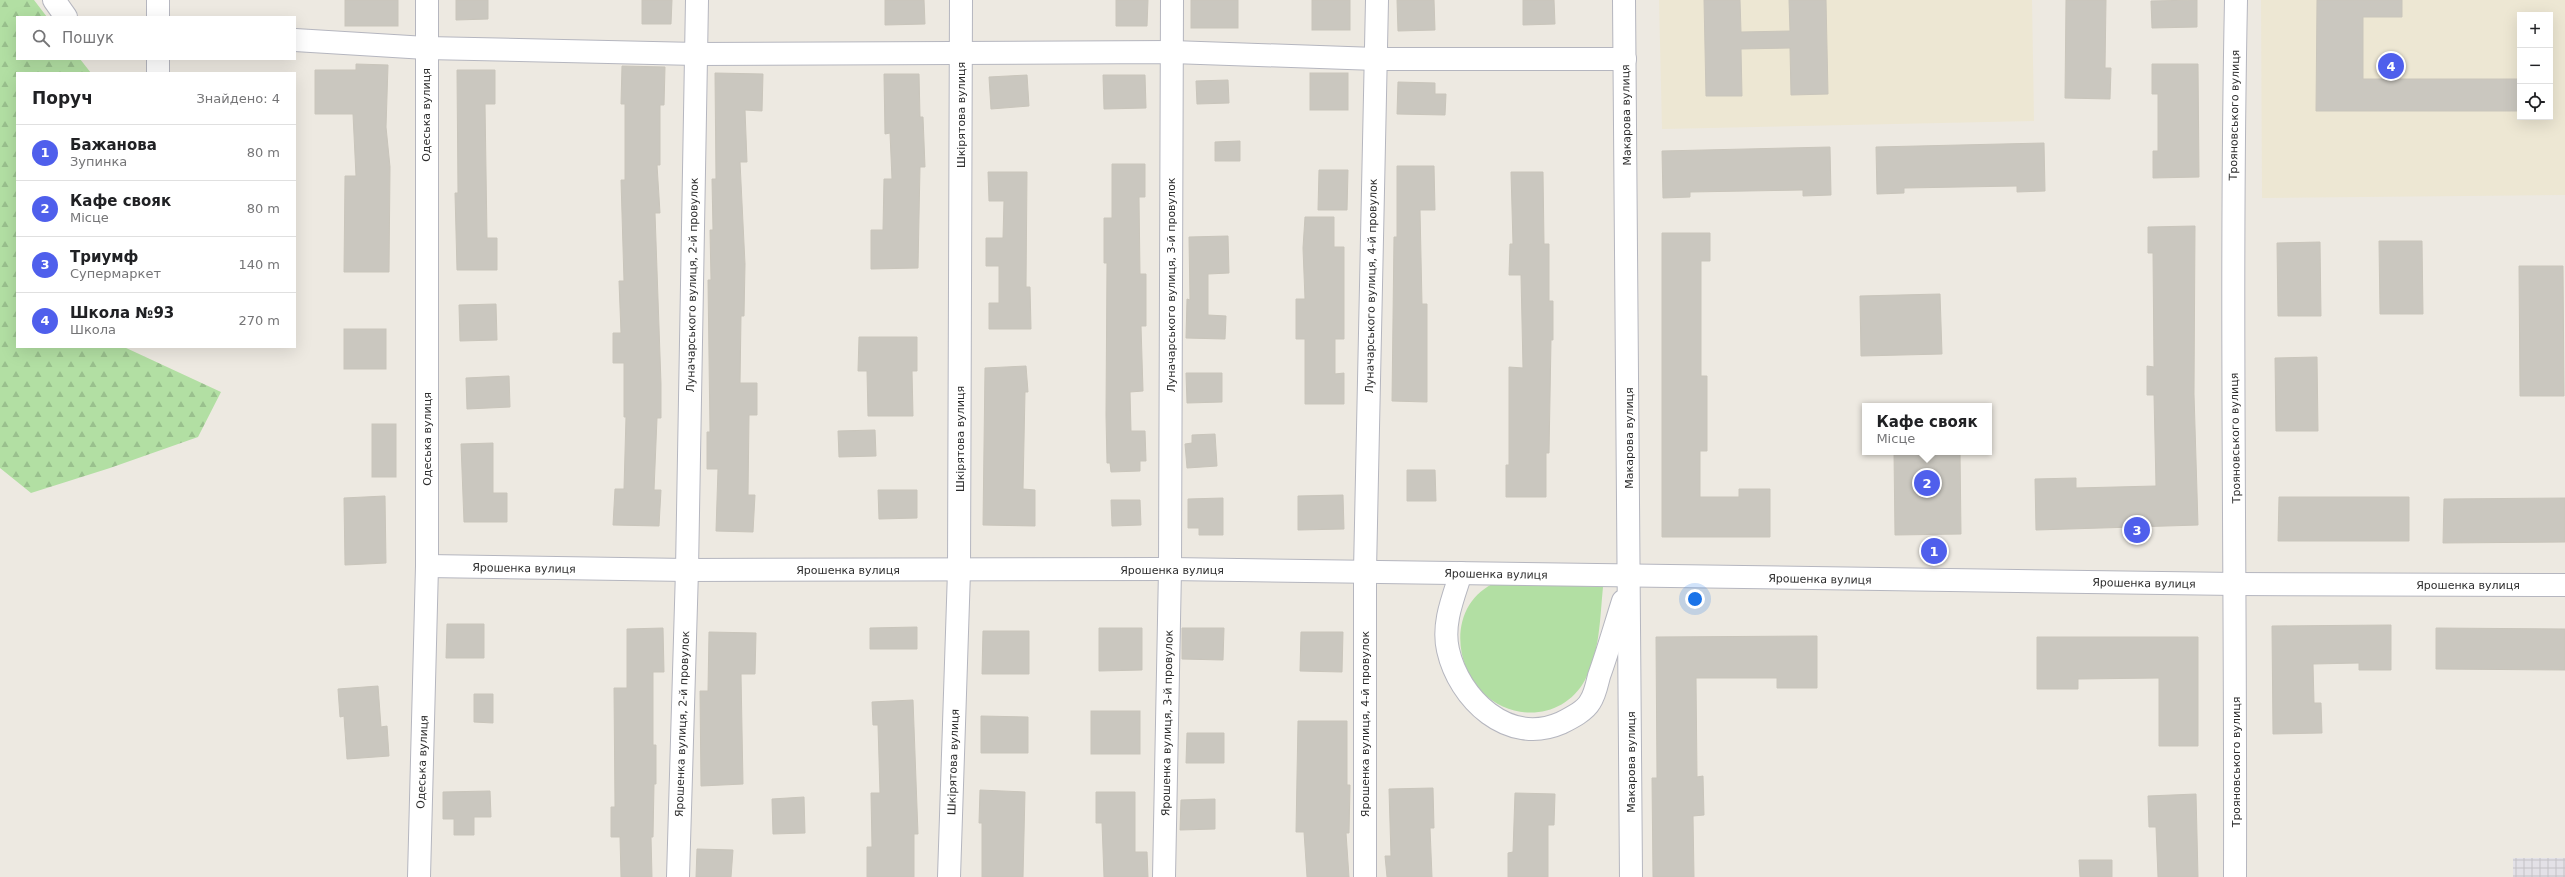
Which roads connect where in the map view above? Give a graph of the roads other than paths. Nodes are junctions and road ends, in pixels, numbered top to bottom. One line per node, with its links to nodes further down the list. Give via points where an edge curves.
1 (54, 0): 10 (street)
2 (158, 0): 11 (street)
3 (427, 0): 13 (street, Одеська вулиця)
4 (697, 0): 16 (street, Луначарського вулиця, 2-й провулок)
5 (961, 0): 14 (street, Шкірятова вулиця)
6 (1172, 0): 15 (street, Луначарського вулиця, 3-й провулок)
7 (1377, 0): 17 (street, Луначарського вулиця, 4-й провулок)
8 (1624, 0): 18 (street, Макарова вулиця)
9 (2236, 0): 28 (street, Трояновського вулиця, via 2232,200)
10 (65, 16)
11 (158, 16)
12 (296, 40): 13 (street)
13 (426, 48): 16 (street); 21 (street, Одеська вулиця)
14 (961, 52): 15 (street); 16 (street); 24 (street, Шкірятова вулиця)
15 (1172, 52): 17 (street); 22 (street, Луначарського вулиця, 3-й провулок)
16 (697, 54): 23 (street, Луначарського вулиця, 2-й провулок)
17 (1376, 59): 18 (street); 25 (street, Луначарського вулиця, 4-й провулок)
18 (1625, 59): 27 (street, Макарова вулиця)
19 (158, 60): 20 (street)
20 (158, 72)
21 (428, 566): 23 (street, Ярошенка вулиця); 30 (street, Одеська вулиця)
22 (1170, 569): 24 (street, Ярошенка вулиця); 25 (street, Ярошенка вулиця); 33 (street, Ярошенка вулиця, 3-й провулок)
23 (687, 570): 24 (street, Ярошенка вулиця); 31 (street, Ярошенка вулиця, 2-й провулок)
24 (959, 571): 32 (street, Шкірятова вулиця)
25 (1365, 571): 26 (street, Ярошенка вулиця); 34 (street, Ярошенка вулиця, 4-й провулок)
26 (1461, 573): 27 (street, Ярошенка вулиця); 27 (street, via 1446,627 1448,650 1458,677 1471,698 1487,714 1508,724 1530,729 1554,726 1573,717 1590,703)
27 (1630, 577): 28 (street, Ярошенка вулиця); 35 (street, Макарова вулиця)
28 (2236, 584): 29 (street, Ярошенка вулиця); 36 (street, Трояновського вулиця)
29 (2565, 585)
30 (419, 877)
31 (678, 877)
32 (949, 877)
33 (1164, 877)
34 (1365, 877)
35 (1631, 877)
36 (2235, 877)

